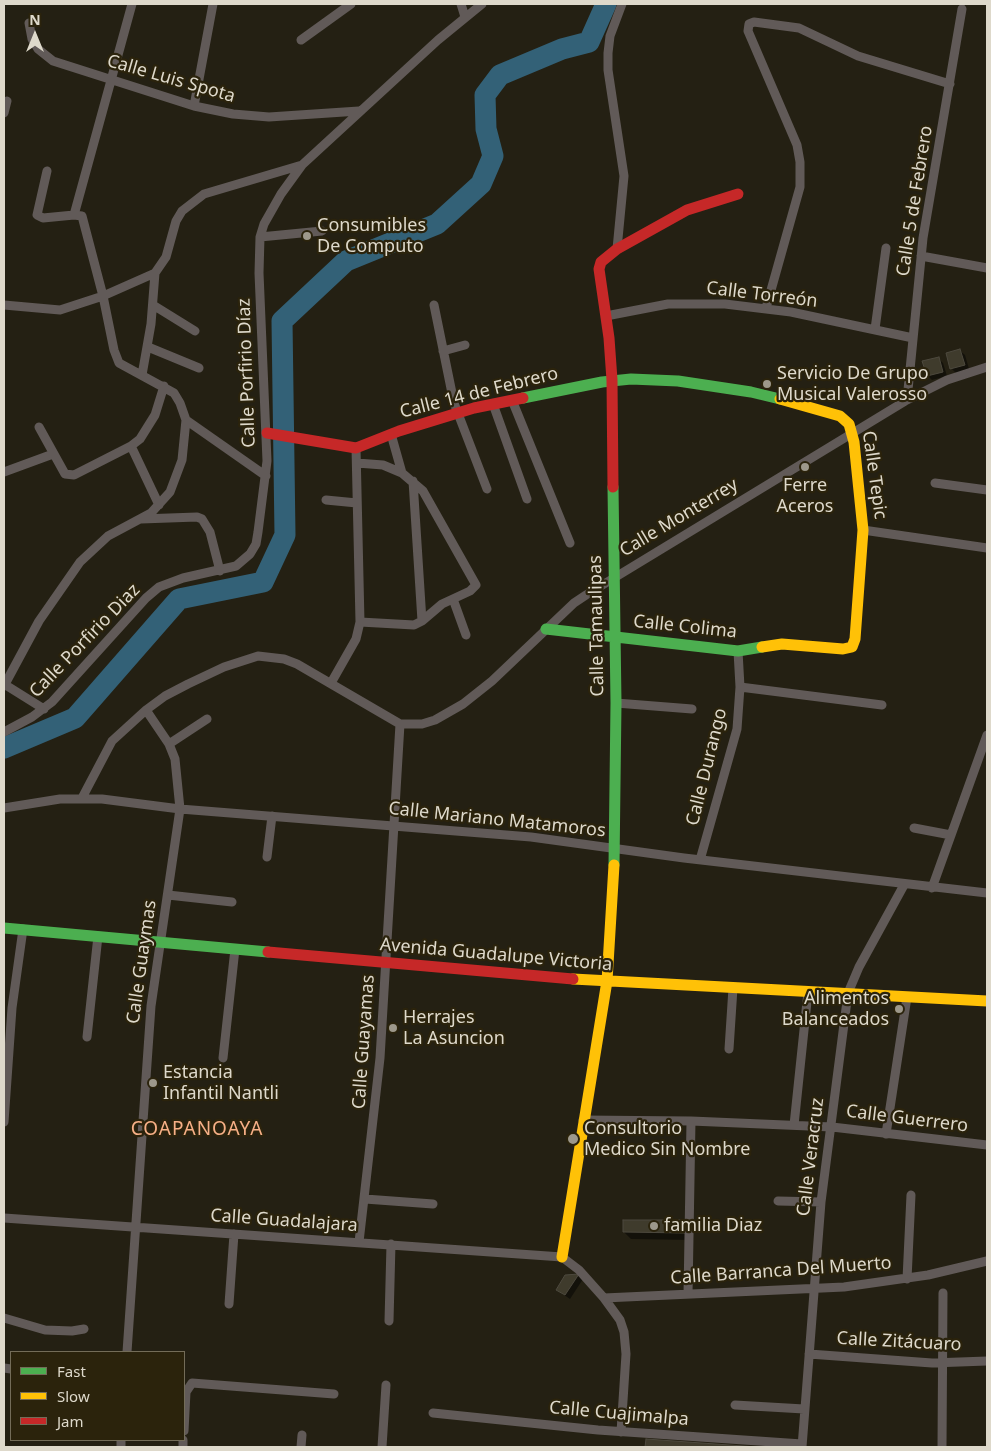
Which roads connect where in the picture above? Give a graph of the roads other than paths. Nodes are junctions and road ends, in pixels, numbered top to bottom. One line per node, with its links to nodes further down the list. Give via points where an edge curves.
1 (132, 4): 11 (street)
2 (213, 4): 14 (street)
3 (350, 4): 10 (street)
4 (461, 4): 8 (street)
5 (482, 4): 8 (street, Calle Porfirio Díaz)
6 (621, 5): 24 (street, via 610,36 608,53 624,176)
7 (962, 9): 12 (street, Calle 5 de Febrero)
8 (465, 17): 15 (street, Calle Porfirio Díaz)
9 (28, 23): 11 (street, Calle Luis Spota, via 32,39 53,61)
10 (301, 40)
11 (110, 80): 14 (street, Calle Luis Spota); 20 (street)
12 (950, 84): 25 (street, Calle 5 de Febrero); 32 (street, via 858,56 799,28 749,24 748,32 797,145 801,174)
13 (7, 101): 16 (street)
14 (194, 106): 15 (street, Calle Luis Spota, via 260,116)
15 (359, 112): 17 (street, Calle Porfirio Díaz)
16 (4, 113)
17 (302, 165): 22 (street, Calle Porfirio Díaz, via 270,211); 27 (street, via 218,188 191,202 176,221 166,256)
18 (47, 171): 20 (street, via 37,215 43,218)
19 (738, 194): 24 (street, via 687,210)
20 (74, 215): 28 (street, via 84,220)
21 (322, 231): 22 (street)
22 (260, 236): 52 (street, Calle Porfirio Díaz)
23 (886, 248): 34 (street)
24 (617, 249): 33 (street, Calle Tamaulipas, via 601,262 599,269)
25 (921, 256): 26 (street); 36 (street, Calle 5 de Febrero)
26 (987, 268)
27 (155, 273): 28 (street); 30 (street)
28 (103, 296): 29 (street, via 60,310); 42 (street, via 116,357 126,368)
29 (4, 305)
30 (153, 305): 35 (street); 38 (street)
31 (434, 305): 39 (street)
32 (766, 308): 33 (street, Calle Torreón, via 692,302 648,306); 34 (street, Calle Torreón)
33 (606, 316): 43 (street, Calle Tamaulipas)
34 (875, 329): 36 (street, Calle Torreón)
35 (194, 331)
36 (913, 338): 46 (street, Calle 5 de Febrero)
37 (465, 345): 39 (street)
38 (148, 347): 41 (street); 42 (street)
39 (443, 351): 48 (street)
40 (987, 366): 46 (street, Calle Monterrey, via 947,380)
41 (199, 368)
42 (142, 375): 44 (street)
43 (612, 380): 45 (street, Calle 14 de Febrero); 51 (street, Calle Tepic, via 678,381 784,398 840,416); 74 (street, Calle Tamaulipas)
44 (164, 386): 49 (street, via 174,393); 54 (street, via 155,415 144,434)
45 (512, 400): 47 (street, Calle 14 de Febrero); 71 (street)
46 (907, 400): 51 (street, Calle Monterrey)
47 (493, 404): 48 (street, Calle 14 de Febrero); 65 (street)
48 (458, 414): 53 (street, Calle 14 de Febrero); 63 (street)
49 (186, 420): 60 (street); 68 (street, via 180,470)
50 (39, 427): 56 (street)
51 (853, 432): 70 (street, Calle Tepic); 74 (street, Calle Monterrey)
52 (266, 433): 55 (street); 60 (street, Calle Porfirio Díaz)
53 (391, 434): 55 (street, Calle 14 de Febrero); 59 (street)
54 (131, 446): 56 (street, via 74,475 65,474); 68 (street)
55 (356, 448): 57 (street)
56 (53, 454): 58 (street)
57 (357, 463): 59 (street, via 383,464); 67 (street)
58 (4, 472)
59 (402, 473): 61 (street)
60 (266, 476): 73 (street, Calle Porfirio Díaz, via 256,544 243,561)
61 (413, 481): 75 (street, via 433,506 475,581 475,588); 76 (street)
62 (935, 483): 64 (street)
63 (487, 489)
64 (987, 490)
65 (527, 499)
66 (326, 500): 67 (street)
67 (357, 503): 77 (street)
68 (159, 506): 69 (street)
69 (140, 519): 73 (street, via 202,519 210,532); 83 (street, via 108,536 80,562 39,621)
70 (863, 530): 72 (street, Calle Tepic); 81 (street, Calle Colima, via 852,647 782,644)
71 (570, 543)
72 (987, 548)
73 (220, 571): 88 (street, Calle Porfirio Diaz, via 183,578 159,587)
74 (615, 577): 78 (street, Calle Monterrey, via 574,604); 80 (street, Calle Tamaulipas)
75 (453, 599): 76 (street); 79 (street)
76 (422, 621): 77 (street, via 404,625)
77 (360, 622): 82 (street, via 356,639)
78 (546, 629): 80 (street, Calle Colima); 91 (street, Calle Monterrey, via 492,682 463,704 422,724)
79 (466, 635)
80 (615, 637): 81 (street, Calle Colima); 85 (street, Calle Tamaulipas)
81 (738, 651): 84 (street, Calle Durango)
82 (331, 683): 89 (street, via 284,659 258,656 206,675 165,696); 91 (street)
83 (4, 685): 88 (street)
84 (740, 687): 86 (street); 104 (street, Calle Durango, via 737,728)
85 (616, 703): 87 (street); 102 (street, Calle Tamaulipas)
86 (882, 705)
87 (692, 709)
88 (44, 710): 92 (street, Calle Porfirio Diaz)
89 (146, 710): 94 (street, Calle Guaymas); 95 (street, via 112,741)
90 (207, 719): 94 (street)
91 (400, 724): 99 (street, Calle Guayamas)
92 (4, 732)
93 (987, 735): 101 (street)
94 (168, 744): 97 (street, Calle Guaymas, via 178,772)
95 (82, 798): 96 (street, Calle Mariano Matamoros); 97 (street, Calle Mariano Matamoros)
96 (4, 808)
97 (180, 809): 98 (street, Calle Mariano Matamoros); 108 (street, Calle Guaymas)
98 (272, 816): 99 (street, Calle Mariano Matamoros); 103 (street)
99 (393, 825): 102 (street, Calle Mariano Matamoros); 115 (street, Calle Guayamas)
100 (914, 828): 101 (street)
101 (951, 835): 106 (street)
102 (615, 848): 104 (street, Calle Mariano Matamoros); 116 (street, Calle Tamaulipas)
103 (268, 857)
104 (700, 860): 105 (street, Calle Mariano Matamoros)
105 (904, 885): 106 (street, Calle Mariano Matamoros); 119 (street, Calle Veracruz)
106 (932, 888): 107 (street, Calle Mariano Matamoros)
107 (987, 893)
108 (168, 895): 109 (street); 113 (street, Calle Guaymas)
109 (232, 902)
110 (4, 928): 111 (street, Avenida Guadalupe Victoria)
111 (23, 929): 112 (street, Avenida Guadalupe Victoria); 127 (street, via 12,1008)
112 (98, 936): 113 (street, Avenida Guadalupe Victoria); 122 (street)
113 (159, 941): 114 (street, Avenida Guadalupe Victoria); 138 (street, Calle Guaymas, via 151,1006)
114 (234, 949): 115 (street, Avenida Guadalupe Victoria); 124 (street)
115 (386, 964): 116 (street, Avenida Guadalupe Victoria); 133 (street, Calle Guayamas, via 377,1093)
116 (607, 981): 117 (street, Avenida Guadalupe Victoria); 125 (street, Calle Tamaulipas)
117 (733, 988): 118 (street, Avenida Guadalupe Victoria); 123 (street)
118 (808, 992): 119 (street, Avenida Guadalupe Victoria); 128 (street)
119 (848, 993): 120 (street, Avenida Guadalupe Victoria); 129 (street, Calle Veracruz)
120 (907, 997): 121 (street, Avenida Guadalupe Victoria); 130 (street)
121 (987, 1001)
122 (87, 1037)
123 (729, 1050)
124 (223, 1058)
125 (583, 1120): 126 (street, Calle Guerrero); 142 (street, Calle Tamaulipas)
126 (691, 1121): 128 (street, Calle Guerrero); 147 (street)
127 (4, 1122)
128 (794, 1125): 129 (street, Calle Guerrero)
129 (832, 1127): 130 (street, Calle Guerrero); 135 (street, Calle Veracruz)
130 (886, 1134): 131 (street, Calle Guerrero)
131 (987, 1145)
132 (911, 1195): 144 (street)
133 (365, 1199): 136 (street); 140 (street, Calle Guayamas)
134 (778, 1202): 135 (street)
135 (821, 1202): 145 (street, Calle Veracruz)
136 (433, 1204)
137 (4, 1218): 138 (street, Calle Guadalajara)
138 (136, 1228): 139 (street, Calle Guadalajara); 153 (street, Calle Guaymas)
139 (234, 1234): 140 (street, Calle Guadalajara); 149 (street)
140 (360, 1242): 141 (street, Calle Guadalajara)
141 (391, 1244): 142 (street, Calle Guadalajara); 151 (street)
142 (562, 1258): 148 (street, via 579,1270)
143 (987, 1261): 144 (street, Calle Barranca Del Muerto)
144 (907, 1278): 145 (street, Calle Barranca Del Muerto)
145 (814, 1288): 147 (street, Calle Barranca Del Muerto); 154 (street, Calle Veracruz)
146 (943, 1293): 156 (street)
147 (688, 1294): 148 (street, Calle Barranca Del Muerto)
148 (604, 1298): 163 (street, via 620,1320 626,1343)
149 (229, 1304)
150 (4, 1318): 152 (street, via 51,1331)
151 (389, 1321)
152 (84, 1329)
153 (127, 1351)
154 (809, 1354): 156 (street, Calle Zitácuaro); 160 (street, Calle Veracruz)
155 (987, 1361): 156 (street, Calle Zitácuaro)
156 (944, 1363): 168 (street)
157 (386, 1385): 167 (street)
158 (334, 1394): 161 (street, via 192,1383 186,1392)
159 (735, 1405): 160 (street)
160 (804, 1410): 165 (street, Calle Veracruz)
161 (185, 1411)
162 (433, 1413): 163 (street, Calle Cuajimalpa)
163 (620, 1432): 165 (street, Calle Cuajimalpa)
164 (302, 1435): 166 (street)
165 (802, 1446)
166 (301, 1447)
167 (382, 1447)
168 (942, 1447)

